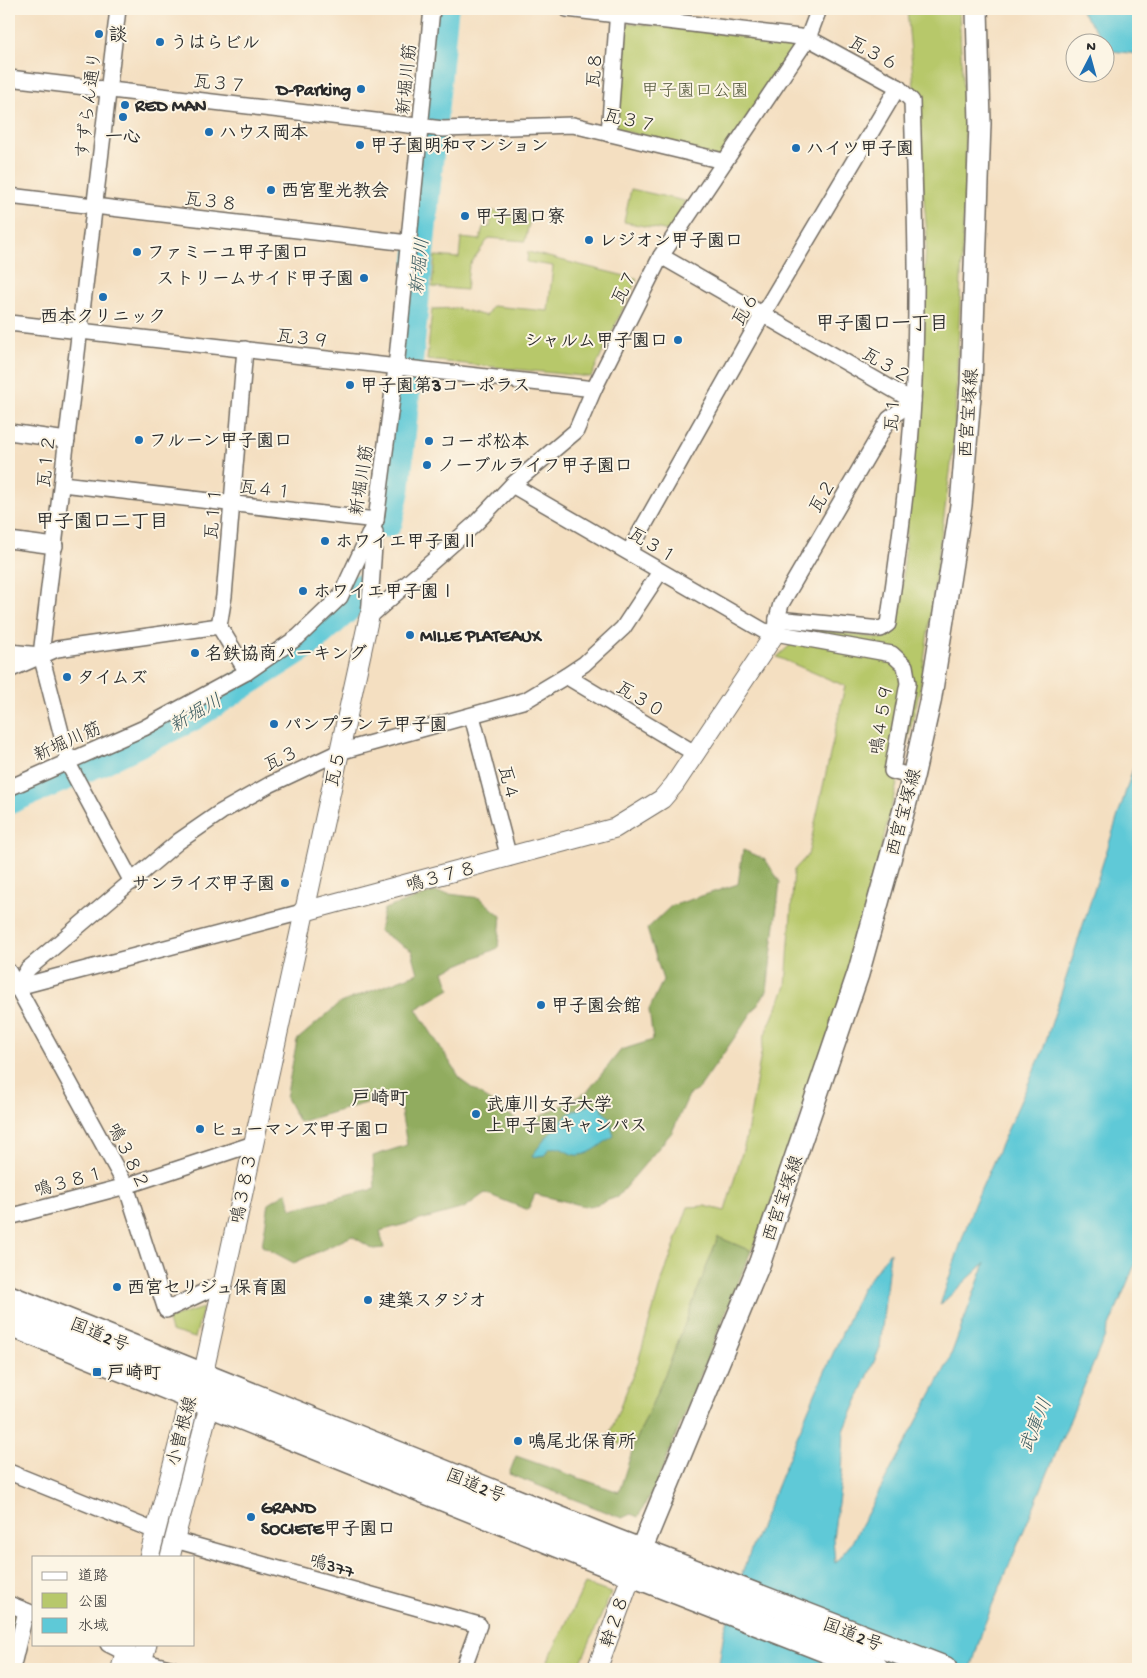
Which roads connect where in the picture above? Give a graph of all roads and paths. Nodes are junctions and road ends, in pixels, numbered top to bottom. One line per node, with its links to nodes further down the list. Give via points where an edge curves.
1 (118, 9): 10 (street, すずらん通り)
2 (432, 9): 11 (street, 新堀川筋)
3 (567, 9): 6 (street, 瓦３６)
4 (819, 9): 7 (street, 瓦７)
5 (976, 9): 47 (main road, 西宮宝塚線, via 980,123 971,384 961,505 950,582 930,702)
6 (618, 12): 7 (street, 瓦３６); 12 (street, 瓦８)
7 (808, 38): 9 (street, 瓦３６); 13 (street, 瓦７)
8 (9, 78): 10 (street, 瓦３７)
9 (898, 87): 18 (street, 瓦６); 24 (street, 瓦１, via 912,101 916,235)
10 (108, 90): 11 (street, 瓦３７); 15 (street, すずらん通り)
11 (429, 127): 12 (street, 瓦３７, via 573,125); 16 (street, 新堀川筋)
12 (609, 134): 13 (street, 瓦３７)
13 (723, 161): 17 (street, 瓦７)
14 (9, 196): 15 (street, 瓦３８)
15 (95, 206): 16 (street, 瓦３８); 20 (street, 瓦１２)
16 (408, 243): 22 (street, 新堀川筋)
17 (661, 256): 18 (street, 瓦３２); 23 (street, 瓦７)
18 (763, 314): 24 (street, 瓦３２); 33 (street, 瓦６)
19 (9, 323): 20 (street, 瓦３９)
20 (80, 332): 21 (street, 瓦３９); 26 (street, 瓦１２)
21 (245, 350): 22 (street, 瓦３９); 29 (street, 瓦１１)
22 (404, 369): 23 (street, 瓦３９); 30 (street, 新堀川筋)
23 (594, 389): 28 (street, 瓦７, via 576,431)
24 (913, 401): 37 (street, 瓦２, via 888,419 781,604); 37 (street, 瓦１, via 888,624 881,629)
25 (9, 432): 26 (street)
26 (67, 440): 27 (street, 瓦１２)
27 (62, 484): 29 (street, 瓦４１); 32 (street, 瓦１２)
28 (512, 485): 33 (street, 瓦３１); 35 (street, 瓦７, via 474,524)
29 (232, 504): 30 (street, 瓦４１); 36 (street, 瓦１１)
30 (376, 520): 35 (street, 瓦５); 41 (street, 新堀川筋, via 340,597 298,637)
31 (9, 540): 32 (street)
32 (55, 546): 39 (street, 瓦１２)
33 (629, 552): 34 (street, 瓦３１)
34 (660, 572): 37 (street, 瓦３１, via 764,631); 42 (street, 瓦３, via 623,628)
35 (369, 617): 44 (street, 瓦５)
36 (219, 626): 39 (street, via 57,649); 41 (street)
37 (777, 626): 45 (street, 鳴３７８); 47 (street, 鳴４５９, via 892,654 905,666 908,683 892,771)
38 (9, 652): 39 (street)
39 (41, 655): 40 (street); 46 (street, 瓦１２)
40 (9, 670)
41 (247, 672): 46 (street, 新堀川筋)
42 (566, 676): 43 (street, 瓦３, via 526,700); 45 (street, 瓦３０)
43 (472, 716): 44 (street, 瓦３); 49 (street, 瓦４)
44 (339, 752): 50 (street, 瓦３, via 280,779 221,812 180,841); 51 (street, 瓦５)
45 (696, 754): 49 (street, 鳴３７８, via 662,799 615,828)
46 (71, 768): 48 (street, 新堀川筋); 50 (street, 瓦１２)
47 (913, 777): 64 (main road, 西宮宝塚線, via 858,974 760,1262)
48 (9, 788)
49 (509, 858): 51 (street, 鳴３７８)
50 (132, 882): 53 (street, 瓦３, via 28,969)
51 (302, 912): 53 (street, 鳴３７８); 54 (street, 鳴３８３)
52 (9, 972): 53 (street, 鳴３８２)
53 (13, 988): 55 (street, 鳴３８２)
54 (253, 1144): 55 (street, 鳴３８１); 57 (street, 鳴３８３)
55 (126, 1186): 56 (street, 鳴３８１); 57 (street, 鳴３８２, via 166,1310)
56 (9, 1217)
57 (223, 1283): 60 (street, 鳴３８３)
58 (9, 1298): 60 (highway, 国道2号)
59 (9, 1323): 60 (highway, 国道2号)
60 (200, 1391): 62 (street, 小曽根線, via 185,1419); 63 (street, 小曽根線); 64 (highway, 国道2号); 66 (highway, 国道2号)
61 (9, 1472): 62 (street)
62 (155, 1531): 65 (street, 小曽根線)
63 (172, 1548): 73 (street, 鳴377, via 479,1625)
64 (640, 1551): 66 (main road, 西宮宝塚線); 76 (highway, 国道2号)
65 (149, 1556)
66 (632, 1574): 74 (street, 幹２８); 75 (highway, 国道2号)
67 (9, 1604): 68 (street)
68 (30, 1613): 71 (street)
69 (112, 1646): 70 (street)
70 (134, 1657): 72 (street)
71 (12, 1669)
72 (173, 1669)
73 (463, 1669)
74 (597, 1669)
75 (876, 1669)
76 (944, 1669)

